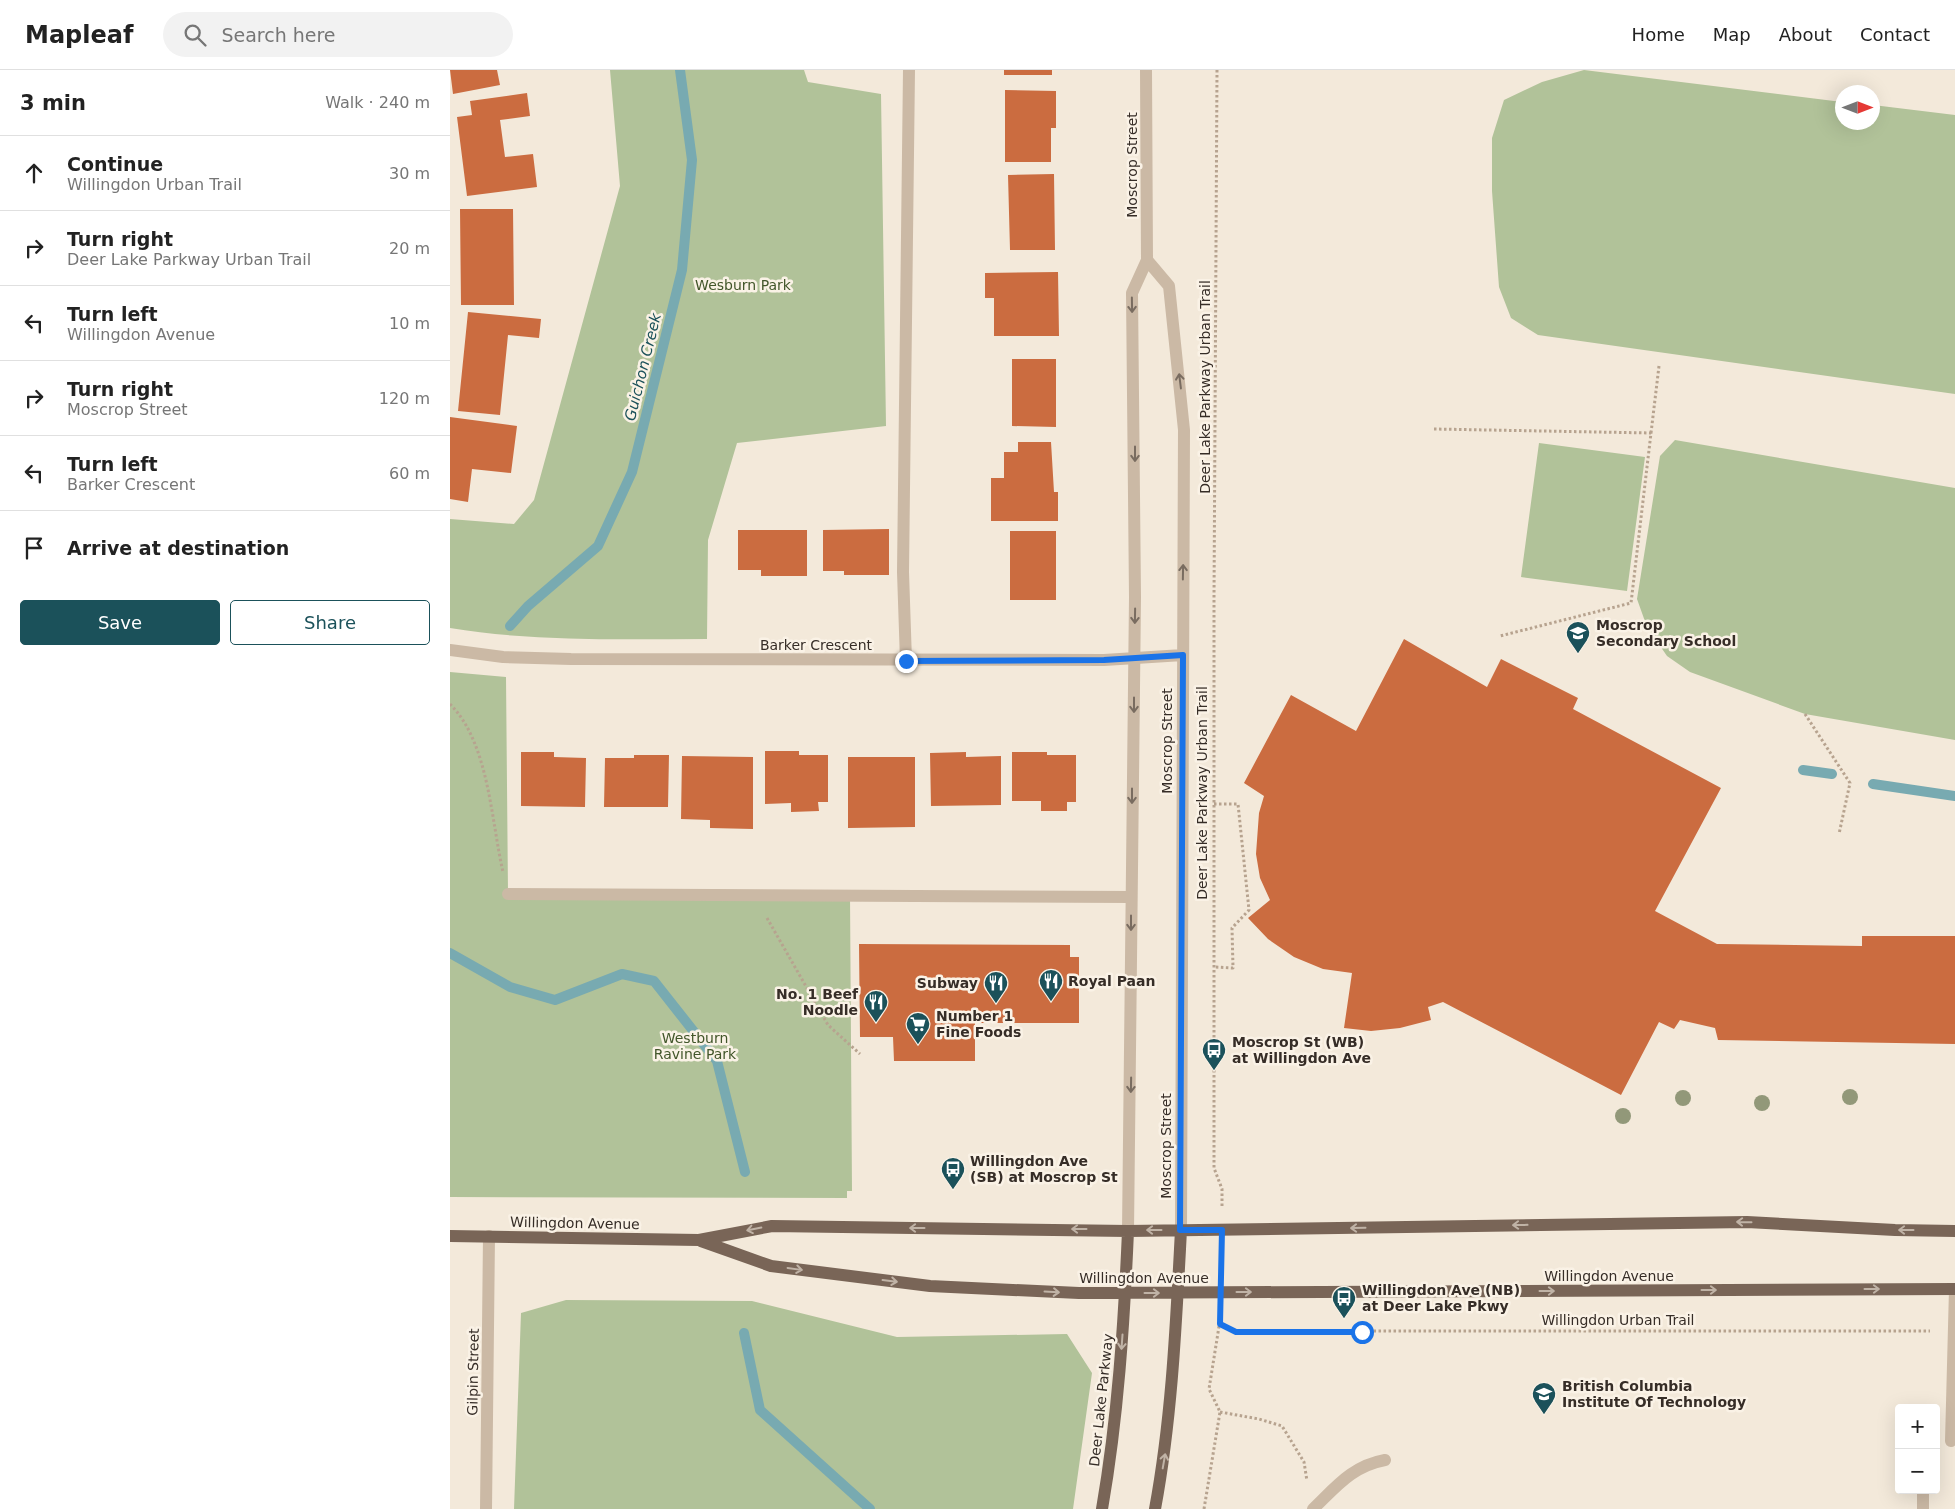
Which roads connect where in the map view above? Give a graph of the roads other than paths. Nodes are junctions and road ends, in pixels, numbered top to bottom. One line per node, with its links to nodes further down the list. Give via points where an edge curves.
1 (909, 70): 7 (street, via 903,572)
2 (1146, 70): 3 (street, Moscrop Street)
3 (1147, 260): 5 (street, Moscrop Street, one-way to 3, via 1183,406 1169,286); 6 (street, Moscrop Street, one-way to 6, via 1132,293)
4 (450, 650): 7 (street, Barker Crescent, via 503,657 571,659)
5 (1183, 655): 6 (street, Barker Crescent); 10 (street, Moscrop Street)
6 (1134, 658): 7 (street, Barker Crescent); 9 (street, Moscrop Street, one-way to 9)
7 (906, 661)
8 (508, 894): 9 (street)
9 (1131, 897): 11 (street, Moscrop Street, one-way to 11)
10 (1180, 1230): 11 (main road, Willingdon Avenue, one-way to 11); 12 (main road, Willingdon Avenue, one-way to 10, via 1748,1222); 18 (main road)
11 (1128, 1231): 15 (main road, Willingdon Avenue, one-way to 15, via 772,1226); 17 (main road, Deer Lake Parkway)
12 (1955, 1231)
13 (450, 1236): 14 (main road, Willingdon Avenue)
14 (489, 1236): 15 (main road, Willingdon Avenue); 22 (street, Gilpin Street)
15 (699, 1240): 17 (main road, Willingdon Avenue, one-way to 17, via 772,1266 852,1277 930,1286)
16 (1955, 1289): 18 (main road, Willingdon Avenue, one-way to 16); 19 (street)
17 (1126, 1293): 18 (main road, Willingdon Avenue, one-way to 18); 23 (main road, Deer Lake Parkway, one-way to 23, via 1112,1450)
18 (1178, 1293): 24 (main road, one-way to 18, via 1166,1445)
19 (1952, 1440)
20 (1384, 1460): 25 (street, via 1366,1464)
21 (1923, 1494): 26 (street)
22 (486, 1509)
23 (1102, 1509)
24 (1155, 1509)
25 (1312, 1509)
26 (1923, 1509)

